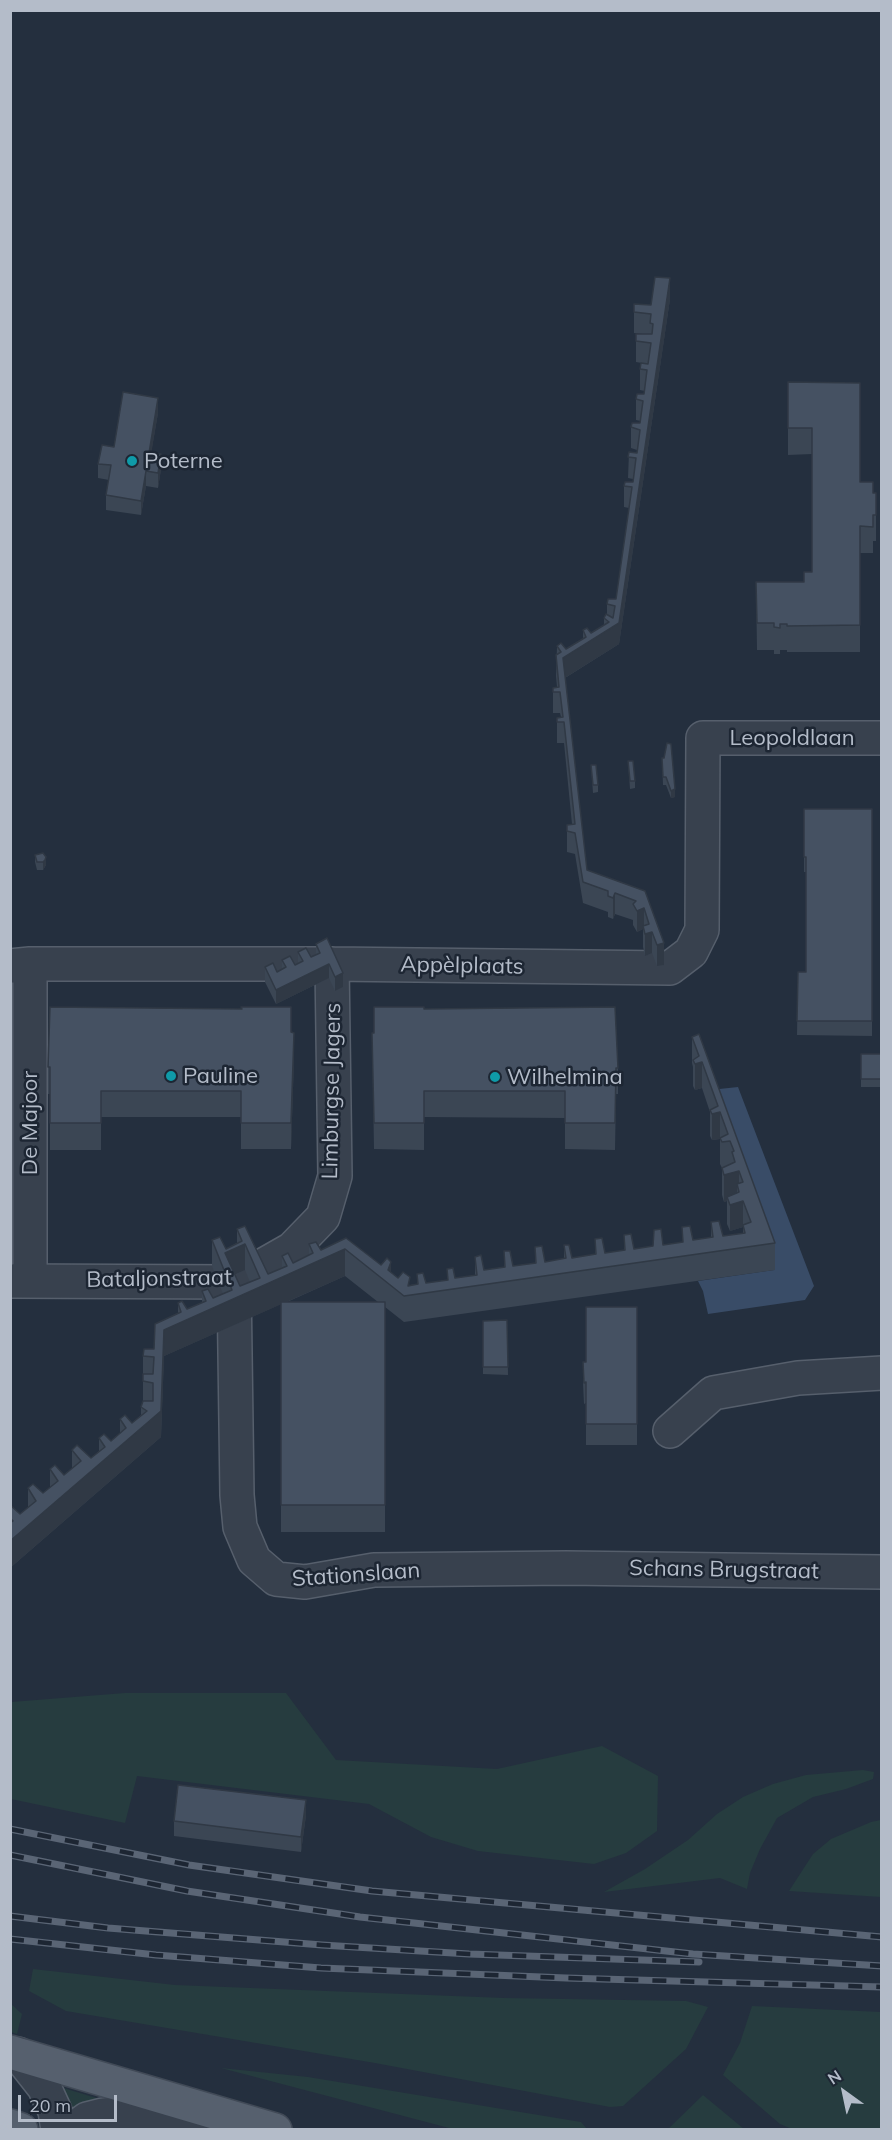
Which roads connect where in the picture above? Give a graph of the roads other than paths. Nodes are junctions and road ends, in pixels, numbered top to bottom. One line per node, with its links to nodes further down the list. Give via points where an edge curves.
1 (703, 738): 2 (street, Leopoldlaan); 3 (street, Appèlplaats, via 702,930 691,952 670,968)
2 (882, 738)
3 (333, 964): 4 (street, Appèlplaats); 5 (street, Limburgse Jagers, via 335,1176)
4 (20, 965): 6 (street, De Majoor)
5 (323, 1217): 7 (street, Bataljonstraat, via 292,1249)
6 (20, 1281): 7 (street, Bataljonstraat)
7 (234, 1282): 10 (street, Stationslaan, via 237,1495 240,1527 254,1560 276,1579 305,1582 374,1570)
8 (882, 1372): 9 (street, via 798,1378 713,1393)
9 (670, 1431)
10 (566, 1569): 11 (street, Schans Brugstraat)
11 (882, 1572)
12 (14, 2053): 13 (main road); 16 (street, via 44,2087 55,2111)
13 (220, 2112): 17 (street, via 103,2115 87,2119); 18 (main road)
14 (10, 2126): 15 (main road)
15 (21, 2130)
16 (58, 2130)
17 (72, 2130)
18 (275, 2130)

